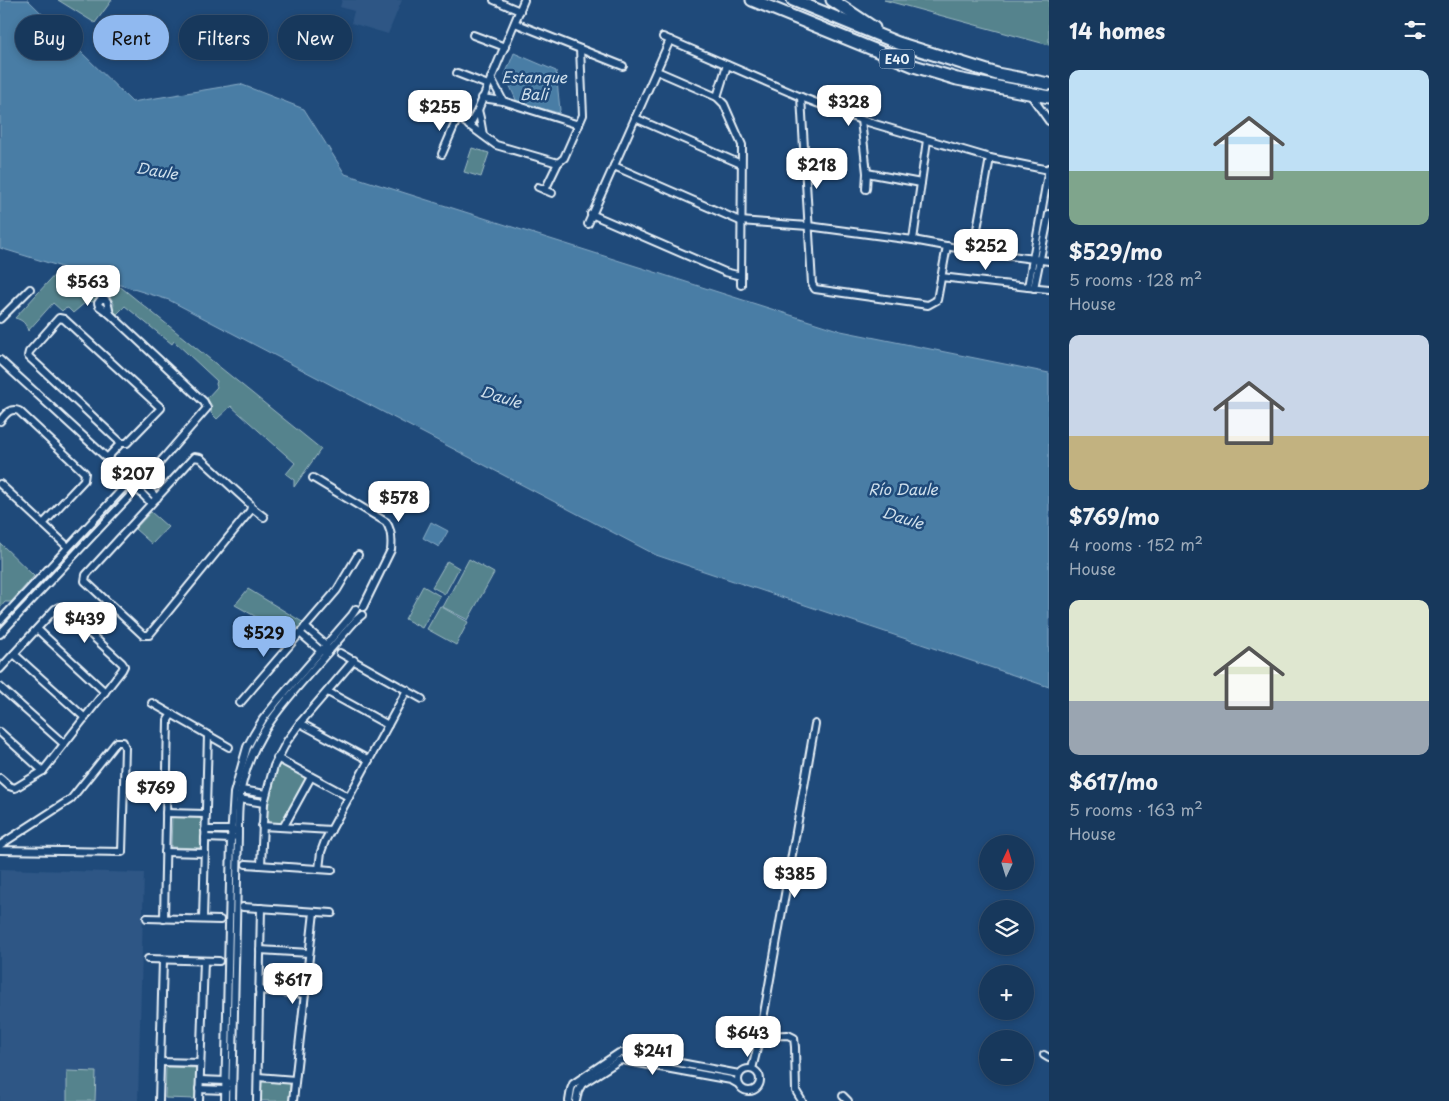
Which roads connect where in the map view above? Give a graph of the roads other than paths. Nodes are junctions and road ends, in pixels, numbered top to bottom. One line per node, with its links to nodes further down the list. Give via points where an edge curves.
1 (494, 0): 6 (street)
2 (524, 0): 6 (street)
3 (752, 0): 21 (highway, E40, via 914,66 957,79)
4 (793, 0): 11 (highway, E40)
5 (832, 0): 11 (highway)
6 (520, 11): 7 (street)
7 (515, 23): 12 (street); 13 (street)
8 (473, 35): 12 (street)
9 (663, 37): 10 (street)
10 (670, 40): 14 (street); 16 (street)
11 (898, 44): 19 (highway, E40, via 998,74)
12 (505, 48): 18 (street)
13 (580, 49): 15 (street); 33 (street, via 584,112)
14 (727, 65): 22 (street); 23 (street)
15 (624, 66)
16 (657, 71): 22 (street); 30 (street)
17 (457, 73): 20 (street)
18 (491, 78): 20 (street); 26 (street)
19 (1049, 84)
20 (488, 85): 25 (street)
21 (1030, 94): 24 (highway, E40); 32 (street)
22 (717, 97): 40 (street, via 724,104 742,145)
23 (801, 97): 31 (street); 51 (street)
24 (1049, 97)
25 (482, 98): 26 (street); 27 (street)
26 (503, 101): 33 (street)
27 (478, 110): 34 (street); 35 (street)
28 (444, 111): 29 (street)
29 (458, 117): 34 (street); 37 (street)
30 (636, 118): 40 (street); 41 (street)
31 (862, 120): 36 (street); 43 (street)
32 (1049, 121)
33 (579, 125): 39 (street, via 564,158)
34 (469, 126): 35 (street)
35 (483, 135): 39 (street, via 496,146)
36 (927, 140): 38 (street); 44 (street)
37 (442, 154)
38 (990, 158): 42 (street); 54 (street)
39 (558, 163): 45 (street, via 549,192)
40 (741, 164): 49 (street)
41 (614, 166): 47 (street); 49 (street)
42 (1049, 169): 55 (street)
43 (867, 173): 44 (street); 46 (street)
44 (922, 183): 52 (street)
45 (538, 187)
46 (866, 189)
47 (592, 214): 50 (street); 57 (street)
48 (1049, 214): 55 (street)
49 (740, 221): 51 (street); 57 (street)
50 (588, 224)
51 (808, 226): 52 (street); 58 (street, via 815,289 928,305 937,300)
52 (913, 240): 53 (street)
53 (946, 246): 54 (street); 58 (street)
54 (973, 251): 55 (street)
55 (1036, 259): 56 (street); 60 (street)
56 (1049, 261)
57 (741, 276): 59 (street)
58 (941, 276): 60 (street)
59 (741, 285)
60 (1031, 287): 61 (street)
61 (1049, 289)
62 (30, 290): 64 (street)
63 (110, 314): 72 (street, via 207,406)
64 (0, 318)
65 (1, 364): 68 (street)
66 (0, 421): 77 (street, via 9,411 17,410 85,473 84,480)
67 (121, 443): 67 (street, via 127,443 161,408 60,318 28,356); 68 (street)
68 (107, 458): 70 (street)
69 (313, 478): 80 (street, via 388,526 391,550)
70 (130, 481): 72 (street); 78 (street)
71 (0, 484): 77 (street)
72 (139, 485): 73 (street); 74 (street); 85 (street)
73 (157, 498): 74 (street); 75 (street, via 193,458 198,457)
74 (151, 503): 75 (street, via 84,579 147,636)
75 (251, 507): 76 (street)
76 (264, 517)
77 (43, 524): 78 (street)
78 (68, 547): 81 (street)
79 (358, 555): 82 (street, via 337,590)
80 (359, 608): 86 (street); 88 (street, via 357,614 362,615)
81 (0, 621)
82 (305, 627): 84 (street); 86 (street)
83 (37, 629): 90 (street); 95 (street); 95 (street, via 55,609 61,607 115,656 123,668)
84 (300, 633): 87 (street); 99 (street)
85 (0, 634)
86 (326, 645): 87 (street); 88 (street)
87 (321, 651): 88 (street); 114 (street, via 263,719 247,747)
88 (328, 652): 114 (street, via 270,721 254,749)
89 (340, 653): 91 (street)
90 (14, 654): 92 (street); 101 (street)
91 (354, 660): 94 (street); 96 (street)
92 (0, 669)
93 (0, 687): 107 (street)
94 (407, 690): 97 (street); 104 (street)
95 (105, 692): 101 (street)
96 (328, 692): 102 (street); 104 (street)
97 (422, 699)
98 (152, 702): 100 (street)
99 (240, 703)
100 (172, 714): 106 (street); 119 (street, via 168,720)
101 (85, 718): 107 (street)
102 (300, 723): 109 (street); 110 (street)
103 (815, 724): 152 (street)
104 (388, 725): 110 (street)
105 (0, 732): 111 (street)
106 (208, 735): 108 (street); 120 (street)
107 (64, 744): 111 (street)
108 (229, 748)
109 (278, 758): 112 (street); 115 (street)
110 (369, 760): 116 (street)
111 (42, 771): 113 (street, via 15,788)
112 (311, 777): 116 (street); 122 (street)
113 (0, 778)
114 (237, 791): 115 (street); 117 (street); 125 (street)
115 (266, 794): 118 (street)
116 (349, 796): 124 (street)
117 (239, 799): 118 (street); 125 (street)
118 (264, 803): 121 (street)
119 (166, 813): 120 (street); 130 (street)
120 (206, 814): 123 (street)
121 (262, 826): 122 (street); 133 (street)
122 (284, 826): 124 (street)
123 (205, 830): 125 (street); 126 (street)
124 (331, 830): 134 (street, via 321,852)
125 (235, 832): 127 (street); 162 (street)
126 (205, 838): 127 (street); 131 (street)
127 (231, 839): 160 (street)
128 (0, 845): 129 (street, via 70,799 115,744 123,742 122,852)
129 (0, 850)
130 (165, 852): 131 (street); 141 (street)
131 (205, 853): 142 (street)
132 (246, 864): 133 (street)
133 (261, 865): 134 (street)
134 (319, 869): 135 (street)
135 (332, 870)
136 (243, 907): 137 (street)
137 (261, 908): 138 (street); 144 (street)
138 (314, 912): 139 (street); 145 (street)
139 (332, 913)
140 (147, 918): 141 (street)
141 (164, 919): 142 (street)
142 (203, 919): 143 (street)
143 (220, 920)
144 (260, 950): 145 (street); 150 (street)
145 (309, 953): 151 (street)
146 (148, 959): 147 (street)
147 (163, 960): 148 (street); 153 (street)
148 (204, 961): 149 (street); 154 (street)
149 (219, 961)
150 (259, 990): 151 (street); 157 (street)
151 (305, 994): 159 (street)
152 (760, 1036): 155 (street); 173 (street, via 788,1034 794,1038 796,1091)
153 (160, 1062): 154 (street); 165 (street)
154 (200, 1064): 158 (street)
155 (752, 1069): 156 (street); 161 (street, via 759,1076 758,1086 749,1091)
156 (739, 1074): 161 (street); 171 (street, via 619,1053 573,1084)
157 (258, 1077): 159 (street); 169 (street)
158 (200, 1080): 160 (street); 163 (street)
159 (295, 1080): 170 (street)
160 (226, 1081): 162 (street); 164 (street)
161 (738, 1084): 172 (street, via 622,1060 582,1084)
162 (232, 1085): 164 (street); 168 (street)
163 (199, 1089): 164 (street); 166 (street)
164 (225, 1090): 167 (street)
165 (159, 1101)
166 (199, 1101)
167 (225, 1101)
168 (232, 1101)
169 (257, 1101)
170 (293, 1101)
171 (569, 1101)
172 (576, 1101)
173 (802, 1101)

